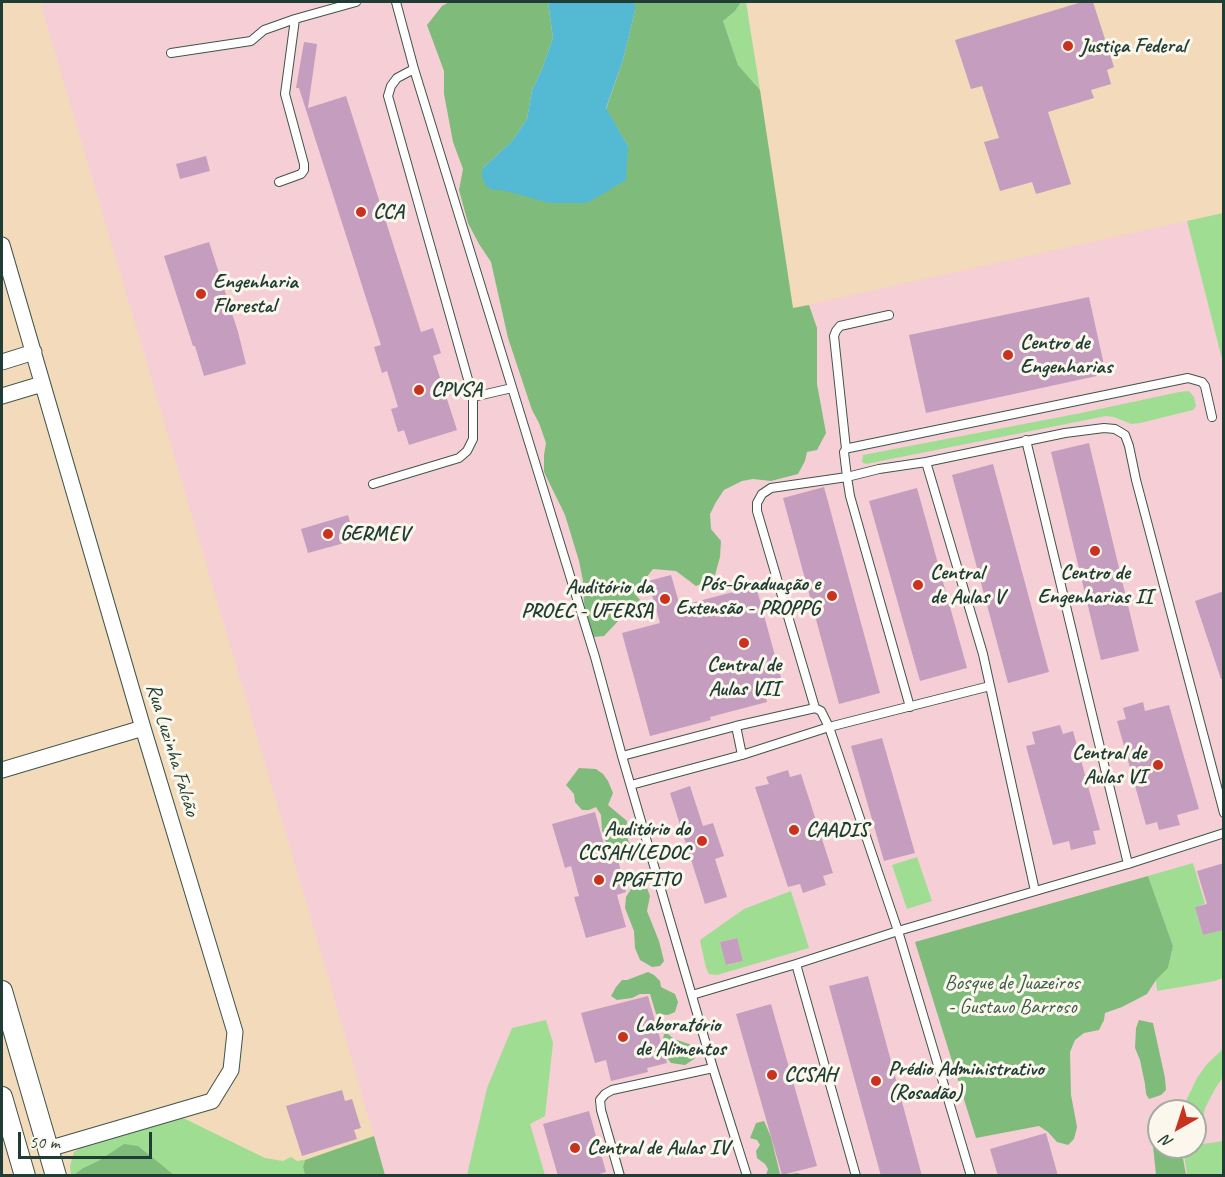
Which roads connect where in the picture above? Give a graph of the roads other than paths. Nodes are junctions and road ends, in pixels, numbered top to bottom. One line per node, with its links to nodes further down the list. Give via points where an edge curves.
1 (356, 2): 3 (lane)
2 (396, 2): 5 (lane)
3 (295, 18): 4 (lane, via 264,30 251,40); 6 (lane, via 285,94 304,170)
4 (171, 53)
5 (414, 69): 12 (lane); 14 (lane, via 397,78 388,96)
6 (279, 182)
7 (2, 245): 9 (street, Rua Luzinha Falcão)
8 (889, 315): 17 (lane, via 840,326 834,336)
9 (34, 352): 10 (street); 11 (street, Rua Luzinha Falcão)
10 (2, 362)
11 (42, 384): 13 (street); 26 (street, Rua Luzinha Falcão)
12 (512, 388): 14 (lane); 28 (lane)
13 (2, 396)
14 (473, 397): 20 (lane, via 472,439 459,458)
15 (1212, 417): 17 (lane, via 1205,386 1188,378)
16 (1026, 440): 18 (lane); 31 (lane, via 1104,428 1125,435); 33 (lane)
17 (846, 449): 19 (lane)
18 (927, 462): 19 (lane); 21 (lane)
19 (848, 477): 22 (lane, via 850,496); 23 (lane, via 771,488 757,503)
20 (373, 484)
21 (990, 686): 22 (lane); 34 (lane)
22 (910, 706): 25 (lane)
23 (815, 708): 24 (lane); 25 (lane, via 821,711)
24 (736, 726): 27 (lane); 28 (lane)
25 (829, 727): 27 (lane); 35 (lane)
26 (143, 728): 29 (street); 41 (street, Rua Luzinha Falcão, via 235,1032 231,1070 212,1101)
27 (742, 755): 30 (lane)
28 (622, 756): 30 (lane)
29 (2, 770)
30 (631, 784): 38 (lane)
31 (1224, 813)
32 (1224, 833): 33 (lane)
33 (1128, 864): 34 (lane)
34 (1035, 891): 35 (lane)
35 (898, 931): 36 (lane); 47 (lane)
36 (796, 964): 38 (lane); 46 (lane)
37 (2, 991): 41 (street)
38 (692, 995): 39 (lane)
39 (713, 1068): 44 (lane, via 604,1094 601,1110); 45 (lane)
40 (2, 1097): 42 (street)
41 (48, 1149): 43 (street)
42 (25, 1176)
43 (56, 1176)
44 (620, 1176)
45 (747, 1176)
46 (856, 1176)
47 (971, 1176)

